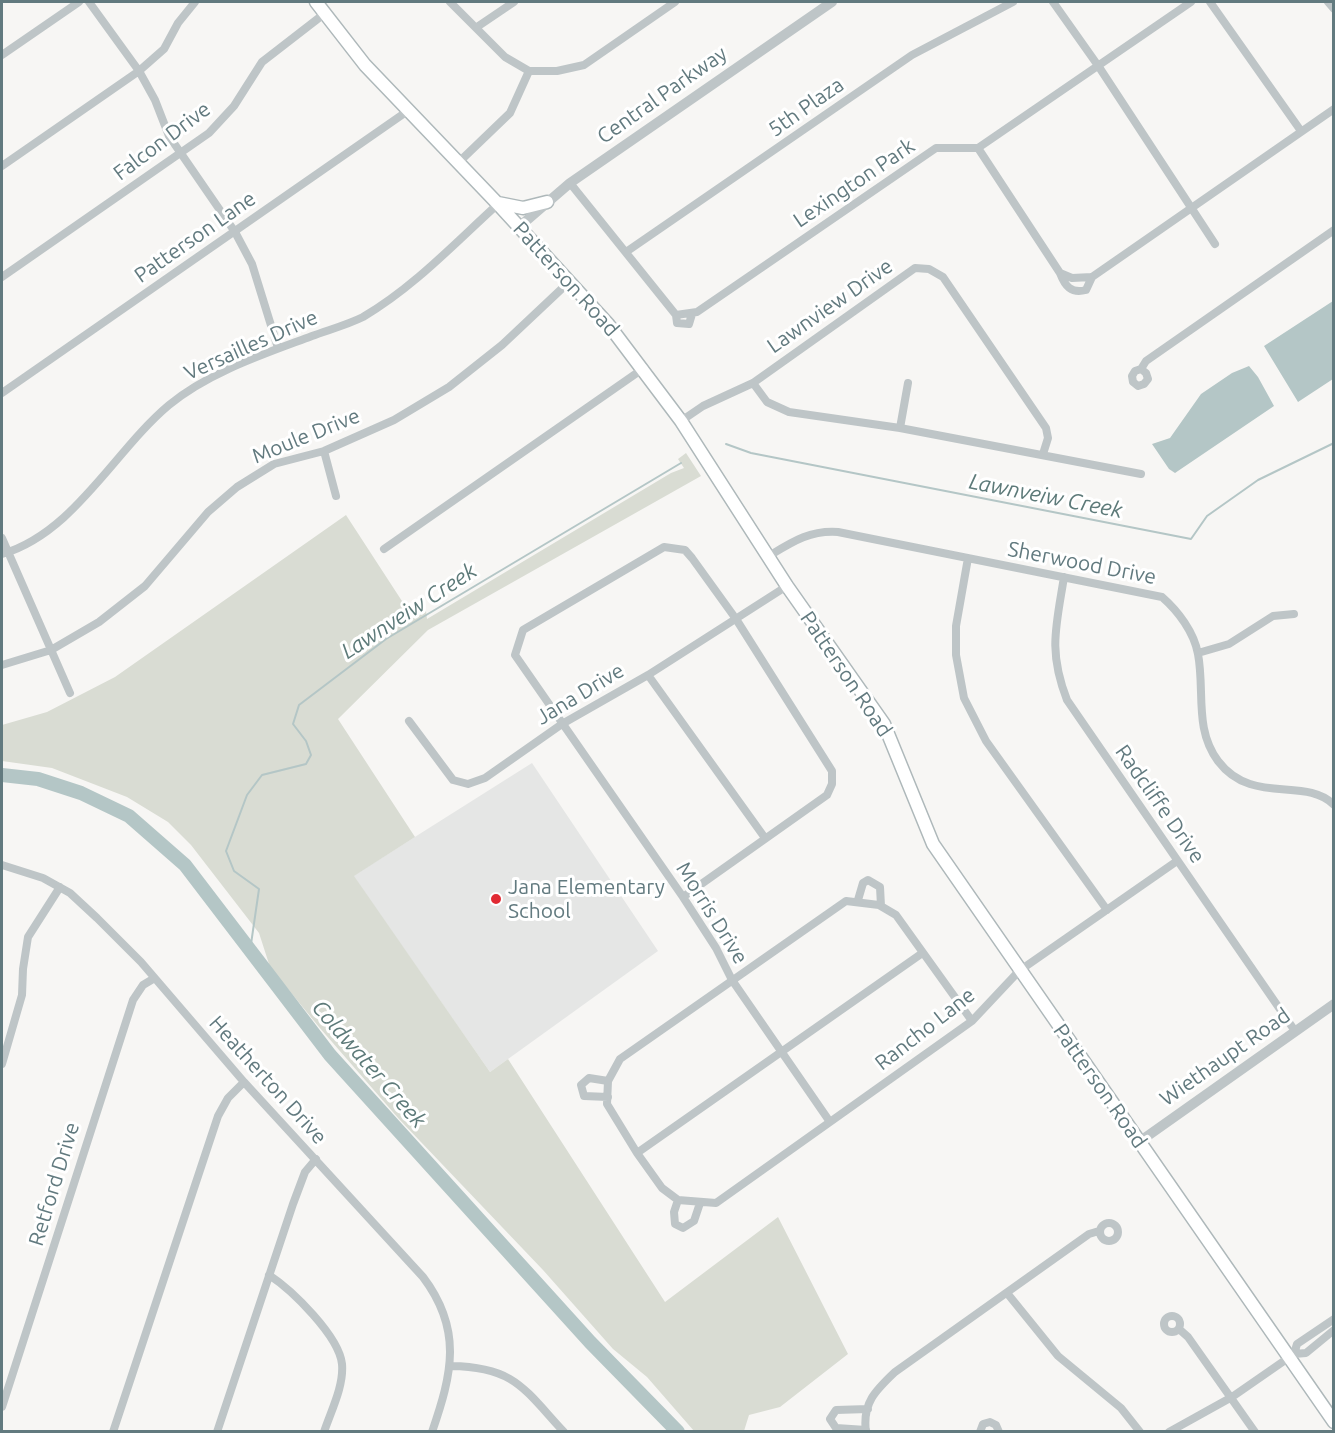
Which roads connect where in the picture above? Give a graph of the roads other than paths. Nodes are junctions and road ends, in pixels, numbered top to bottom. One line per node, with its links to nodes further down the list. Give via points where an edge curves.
1 (79, 2): 17 (street)
2 (89, 2): 19 (street)
3 (195, 2): 19 (street, via 164,49)
4 (316, 2): 15 (main road, Patterson Road)
5 (450, 2): 16 (street)
6 (514, 2): 16 (street)
7 (675, 2): 20 (street, via 584,65 557,71)
8 (832, 2): 28 (street, Central Parkway)
9 (1013, 2): 36 (street, 5th Plaza, via 912,55)
10 (1053, 2): 18 (street)
11 (1191, 2): 18 (street)
12 (1210, 2): 23 (street)
13 (1328, 2): 14 (street)
14 (1334, 9)
15 (324, 14): 22 (main road, Patterson Road, via 365,65); 25 (street, Falcon Drive, via 261,62 234,106 209,133)
16 (477, 27): 20 (street, via 505,57)
17 (2, 56)
18 (1100, 67): 24 (street); 31 (street)
19 (140, 71): 25 (street); 27 (street)
20 (529, 71): 26 (street, via 510,113)
21 (1334, 109): 23 (street)
22 (409, 110): 26 (main road, Patterson Road); 34 (street, Patterson Lane)
23 (1301, 130): 31 (street)
24 (978, 148): 36 (street, Lexington Park, via 936,148 692,314 676,315); 37 (street)
25 (181, 154): 34 (street); 38 (street, Falcon Drive)
26 (459, 162): 30 (main road, Patterson Road)
27 (2, 166)
28 (570, 183): 29 (street, Central Parkway); 36 (street)
29 (547, 202): 30 (main road, via 523,208); 32 (street, Central Parkway)
30 (498, 203): 32 (main road, Patterson Road); 41 (street, Versailles Drive, via 409,285 361,318)
31 (1190, 207): 35 (street); 39 (street)
32 (519, 227): 40 (main road, Patterson Road)
33 (1334, 230): 43 (street, via 1146,361)
34 (236, 232): 41 (street, via 252,264); 46 (street, Patterson Lane)
35 (1215, 243)
36 (626, 252)
37 (1060, 273): 39 (street, via 1072,278); 39 (street, via 1065,285 1074,291 1086,290)
38 (2, 277)
39 (1092, 277)
40 (570, 281): 42 (main road, Patterson Road); 49 (street, Moule Drive, via 502,345 448,387 394,420)
41 (278, 348): 55 (street, Versailles Drive, via 212,378 171,404 136,435 59,523)
42 (644, 369): 47 (main road, Patterson Road); 54 (street)
43 (1141, 369)
44 (753, 383): 47 (street, Lawnview Drive, via 702,406); 48 (street, via 778,409); 50 (street, Lawnview Drive, via 915,268 929,269 943,277 1046,428 1048,438)
45 (908, 383): 48 (street)
46 (2, 393)
47 (681, 421): 56 (main road, Patterson Road)
48 (900, 428): 50 (street)
49 (324, 451): 52 (street); 62 (street, Moule Drive, via 274,464 237,487 208,512 146,586 99,622)
50 (1043, 454): 51 (street)
51 (1141, 474)
52 (336, 496)
53 (2, 538): 55 (street)
54 (384, 549)
55 (4, 553): 62 (street)
56 (769, 556): 57 (street, Sherwood Drive, via 819,531); 59 (main road, Patterson Road)
57 (968, 558): 58 (street, Sherwood Drive); 77 (street, via 956,626 956,656 964,698 986,741)
58 (1064, 578): 63 (street, Sherwood Drive, via 1162,597 1184,622); 71 (street, Radcliffe Drive, via 1054,641 1056,673 1066,700)
59 (787, 586): 61 (street, Jana Drive); 79 (main road, Patterson Road, via 884,724 933,844)
60 (1294, 614): 63 (street, via 1273,616 1229,644)
61 (736, 619): 65 (street, Jana Drive); 68 (street, Morris Drive, via 685,550 664,547 523,630 514,655); 70 (street, via 832,771 827,795)
62 (51, 650): 64 (street, Moule Drive); 66 (street)
63 (1198, 653): 69 (street, Sherwood Drive, via 1203,730 1218,762 1249,785 1300,792)
64 (2, 665)
65 (648, 675): 68 (street, Jana Drive); 70 (street)
66 (70, 693)
67 (410, 721): 68 (street, Jana Drive, via 448,775 468,784 485,778)
68 (562, 724): 74 (street, Morris Drive)
69 (1334, 805)
70 (765, 838): 74 (street)
71 (1177, 861): 77 (street, Rancho Lane); 84 (street, Radcliffe Drive)
72 (2, 865): 73 (street, Heatherton Drive)
73 (60, 887): 80 (street, Heatherton Drive, via 97,918); 86 (street, via 28,937 22,995)
74 (683, 897): 81 (street, Morris Drive)
75 (858, 900): 76 (street); 76 (street, via 863,883 868,880 880,886); 81 (street, via 846,901)
76 (881, 906): 78 (street, via 903,923)
77 (1107, 910): 79 (street, Rancho Lane)
78 (921, 954): 83 (street); 85 (street)
79 (1019, 971): 83 (street, Rancho Lane); 91 (main road, Patterson Road)
80 (153, 979): 88 (street, Heatherton Drive); 105 (street, Retford Drive, via 143,985 133,1000)
81 (732, 980): 85 (street, Morris Drive); 87 (street, via 620,1059)
82 (1334, 1004): 84 (street, Wiethaupt Road)
83 (972, 1021): 90 (street, Rancho Lane)
84 (1295, 1031): 91 (street, Wiethaupt Road)
85 (782, 1051): 90 (street, Morris Drive); 92 (street)
86 (2, 1064)
87 (608, 1081): 89 (street); 89 (street, via 589,1078 581,1085 584,1096)
88 (244, 1083): 93 (street, Heatherton Drive); 108 (street, via 228,1098 218,1116)
89 (608, 1097): 92 (street, via 610,1113)
90 (830, 1122): 95 (street, Rancho Lane, via 716,1203)
91 (1139, 1142): 102 (main road, Patterson Road)
92 (637, 1153): 94 (street, via 662,1188)
93 (316, 1160): 97 (street, via 305,1172); 103 (street, Heatherton Drive, via 431,1288 447,1323)
94 (681, 1201): 95 (street, Rancho Lane); 95 (street, via 674,1220 683,1228 694,1221)
95 (700, 1203)
96 (1100, 1231): 98 (street, via 1089,1234)
97 (269, 1275): 109 (street); 110 (street, via 294,1295 338,1350 341,1377)
98 (1007, 1293): 106 (street, via 895,1372 873,1393); 116 (street, via 1058,1356 1121,1408)
99 (1334, 1320): 102 (street, via 1297,1344)
100 (1179, 1329): 104 (street)
101 (1334, 1330): 102 (street, via 1306,1353)
102 (1292, 1356): 104 (street); 107 (main road, Patterson Road)
103 (451, 1366): 111 (street); 112 (street, via 485,1368 507,1376 526,1390)
104 (1232, 1397): 117 (street); 118 (street)
105 (2, 1407)
106 (868, 1409): 113 (street); 113 (street, via 836,1410 830,1419 836,1428)
107 (1334, 1422)
108 (112, 1431)
109 (217, 1431)
110 (324, 1431)
111 (432, 1431)
112 (564, 1431)
113 (866, 1431)
114 (980, 1431): 115 (street, via 983,1424 990,1422)
115 (999, 1431)
116 (1140, 1431)
117 (1168, 1431)
118 (1255, 1431)

